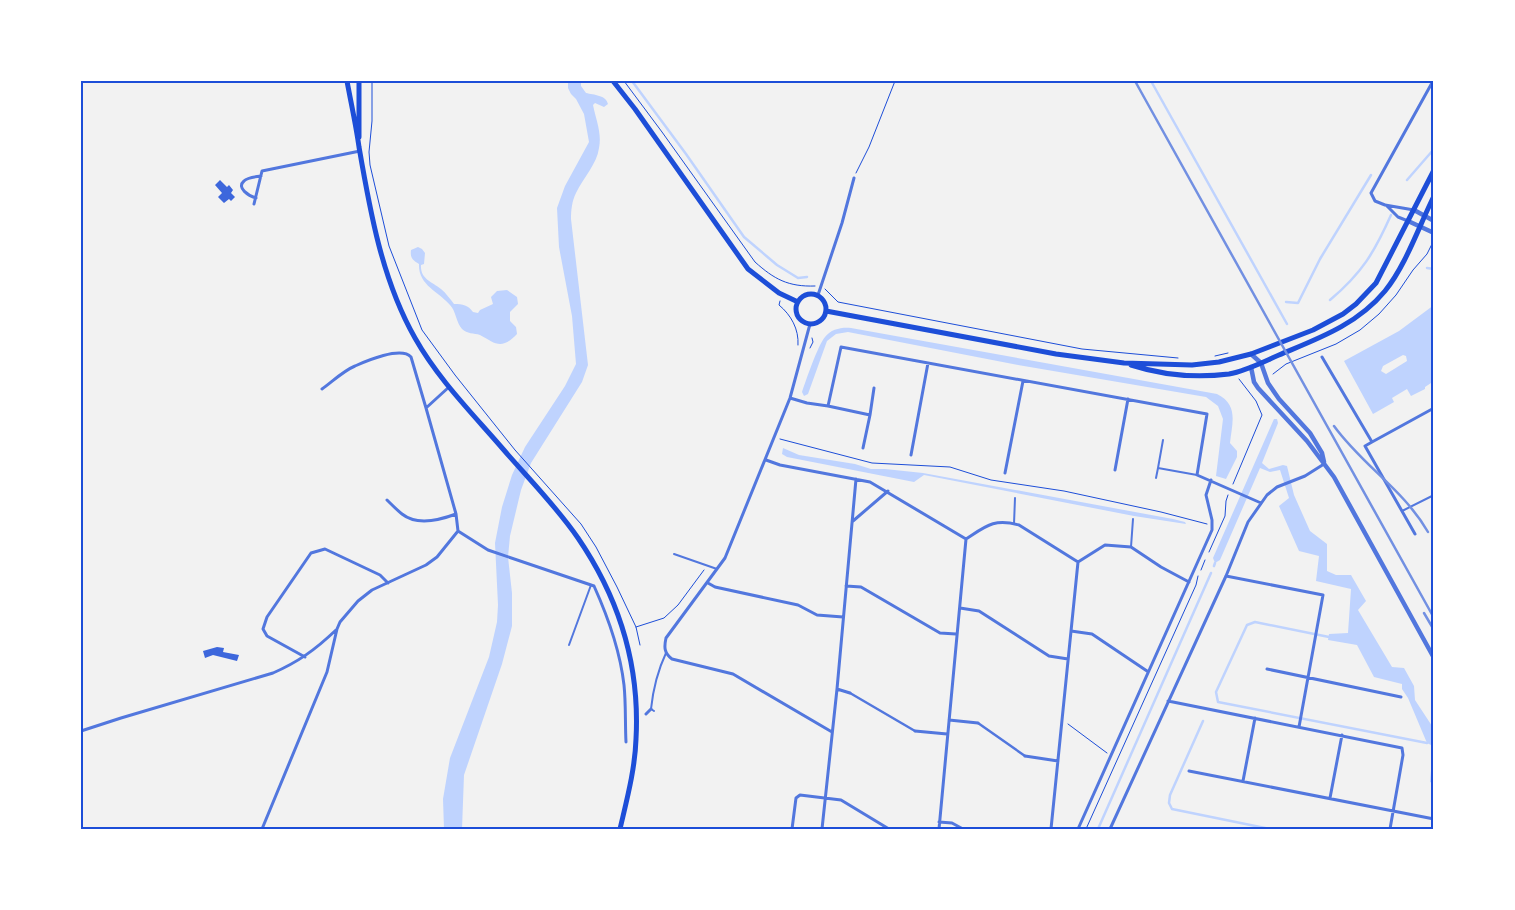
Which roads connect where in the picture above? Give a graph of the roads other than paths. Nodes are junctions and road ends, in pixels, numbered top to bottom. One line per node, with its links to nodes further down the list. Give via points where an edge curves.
1 (348, 81): 5 (main road)
2 (359, 81): 5 (main road)
3 (613, 81): 20 (main road, via 748,269)
4 (1433, 81): 12 (street, via 1371,193 1376,201)
5 (359, 148): 7 (street, via 262,171); 30 (main road, via 380,248 403,316)
6 (1434, 170): 13 (main road)
7 (261, 176): 10 (street); 10 (street, via 243,181 241,186 248,196)
8 (854, 178): 19 (street)
9 (1434, 196): 14 (main road)
10 (256, 198): 11 (street)
11 (254, 204)
12 (1385, 205): 13 (street); 15 (street)
13 (1414, 210): 14 (street); 15 (main road)
14 (1424, 214): 16 (street); 17 (main road)
15 (1408, 221): 17 (street); 23 (main road, via 1376,283 1356,304 1313,330)
16 (1434, 221)
17 (1419, 226): 18 (street); 27 (main road, via 1386,289 1367,309 1334,331)
18 (1434, 233)
19 (818, 296): 20 (main road, via 807,294); 21 (main road, via 825,302)
20 (798, 302): 22 (main road, via 798,316)
21 (826, 311): 22 (main road, via 821,320); 26 (main road, via 1056,354)
22 (810, 324): 33 (street)
23 (1251, 354): 26 (main road, via 1206,364); 27 (street); 28 (main road)
24 (1322, 356): 40 (street)
25 (928, 363): 29 (street); 35 (street, via 841,347); 42 (street)
26 (1124, 363): 28 (main road, via 1147,370 1207,376)
27 (1260, 363): 28 (main road); 44 (street, via 1279,399 1310,433 1322,453)
28 (1251, 367): 44 (street, via 1258,388)
29 (1023, 380): 34 (street); 48 (street)
30 (449, 387): 36 (street); 116 (main road, via 572,531 594,564 618,612 634,685 636,741)
31 (874, 388): 38 (street)
32 (322, 389): 36 (street, via 353,366 390,354 405,353 411,357)
33 (790, 398): 35 (street); 43 (street)
34 (1128, 399): 46 (street); 49 (street, via 1206,414)
35 (828, 406): 38 (street)
36 (426, 408): 60 (street)
37 (1434, 408): 40 (street)
38 (870, 415): 41 (street)
39 (1163, 440): 45 (lane)
40 (1372, 442): 59 (street, via 1365,446)
41 (863, 448)
42 (911, 455)
43 (766, 460): 52 (street); 70 (street)
44 (1324, 464): 58 (street, via 1277,487); 85 (street)
45 (1158, 468): 49 (lane); 50 (lane)
46 (1115, 470)
47 (1434, 471): 51 (lane)
48 (1005, 473)
49 (1197, 475): 53 (street)
50 (1156, 478)
51 (1434, 478)
52 (856, 479): 54 (street); 62 (street)
53 (1211, 480): 58 (street); 72 (street, via 1206,495 1212,530)
54 (888, 491): 62 (street); 66 (street)
55 (1434, 496): 59 (lane)
56 (1015, 498): 63 (lane)
57 (387, 500): 60 (street, via 414,519 431,521)
58 (1261, 503): 71 (street, via 1248,522)
59 (1402, 512): 65 (street)
60 (456, 514): 64 (street)
61 (1133, 519): 67 (lane)
62 (853, 521): 76 (street)
63 (1014, 524): 66 (street, via 992,522); 69 (street)
64 (458, 530): 73 (street, via 426,565); 75 (street, via 488,550)
65 (1415, 534)
66 (966, 539): 77 (street)
67 (1131, 547): 69 (street, via 1106,545); 72 (street)
68 (674, 554): 70 (lane)
69 (1078, 562): 80 (street)
70 (717, 570): 74 (street)
71 (1226, 576): 89 (street, via 1323,595); 93 (street)
72 (1188, 582): 88 (street)
73 (388, 583): 79 (street, via 358,601); 84 (street, via 380,575 325,549 311,553 263,629 267,636)
74 (708, 583): 78 (street, via 798,605 816,615); 83 (street, via 666,638)
75 (592, 585): 82 (lane); 105 (street, via 607,615 617,651 624,685)
76 (846, 586): 78 (street); 81 (street, via 861,587 940,633)
77 (960, 608): 81 (street); 86 (street, via 978,611 1049,656)
78 (843, 617): 90 (street)
79 (337, 629): 84 (street); 115 (street, via 326,672)
80 (1071, 631): 86 (street); 88 (street, via 1092,634)
81 (956, 634): 97 (street)
82 (569, 645)
83 (666, 653): 94 (lane); 102 (street, via 672,659 733,674)
84 (305, 657): 100 (street, via 273,674)
85 (1434, 658)
86 (1068, 659): 107 (street)
87 (1267, 669): 89 (street)
88 (1147, 671): 123 (street)
89 (1308, 678): 92 (street); 99 (street)
90 (837, 689): 91 (street); 102 (street)
91 (850, 693): 101 (street)
92 (1400, 696)
93 (1168, 701): 96 (street); 124 (street)
94 (652, 710): 95 (street)
95 (646, 714)
96 (1255, 718): 99 (street); 109 (street)
97 (949, 720): 98 (street); 103 (street)
98 (978, 723): 106 (street)
99 (1299, 725): 104 (street)
100 (81, 731)
101 (915, 731): 103 (street)
102 (832, 732): 110 (street)
103 (948, 734): 114 (street)
104 (1342, 735): 111 (street); 112 (street, via 1399,747 1404,751)
105 (626, 742)
106 (1025, 756): 107 (street)
107 (1058, 761): 122 (street)
108 (1189, 771): 109 (street)
109 (1243, 781): 111 (street)
110 (825, 798): 117 (street, via 797,795); 118 (street); 119 (street, via 841,800)
111 (1330, 798): 112 (street)
112 (1393, 811): 113 (street); 125 (street)
113 (1434, 819)
114 (939, 822): 120 (street); 121 (street, via 952,823)
115 (262, 829)
116 (620, 829)
117 (792, 829)
118 (822, 829)
119 (888, 829)
120 (938, 829)
121 (964, 829)
122 (1051, 829)
123 (1078, 829)
124 (1110, 829)
125 (1390, 829)

